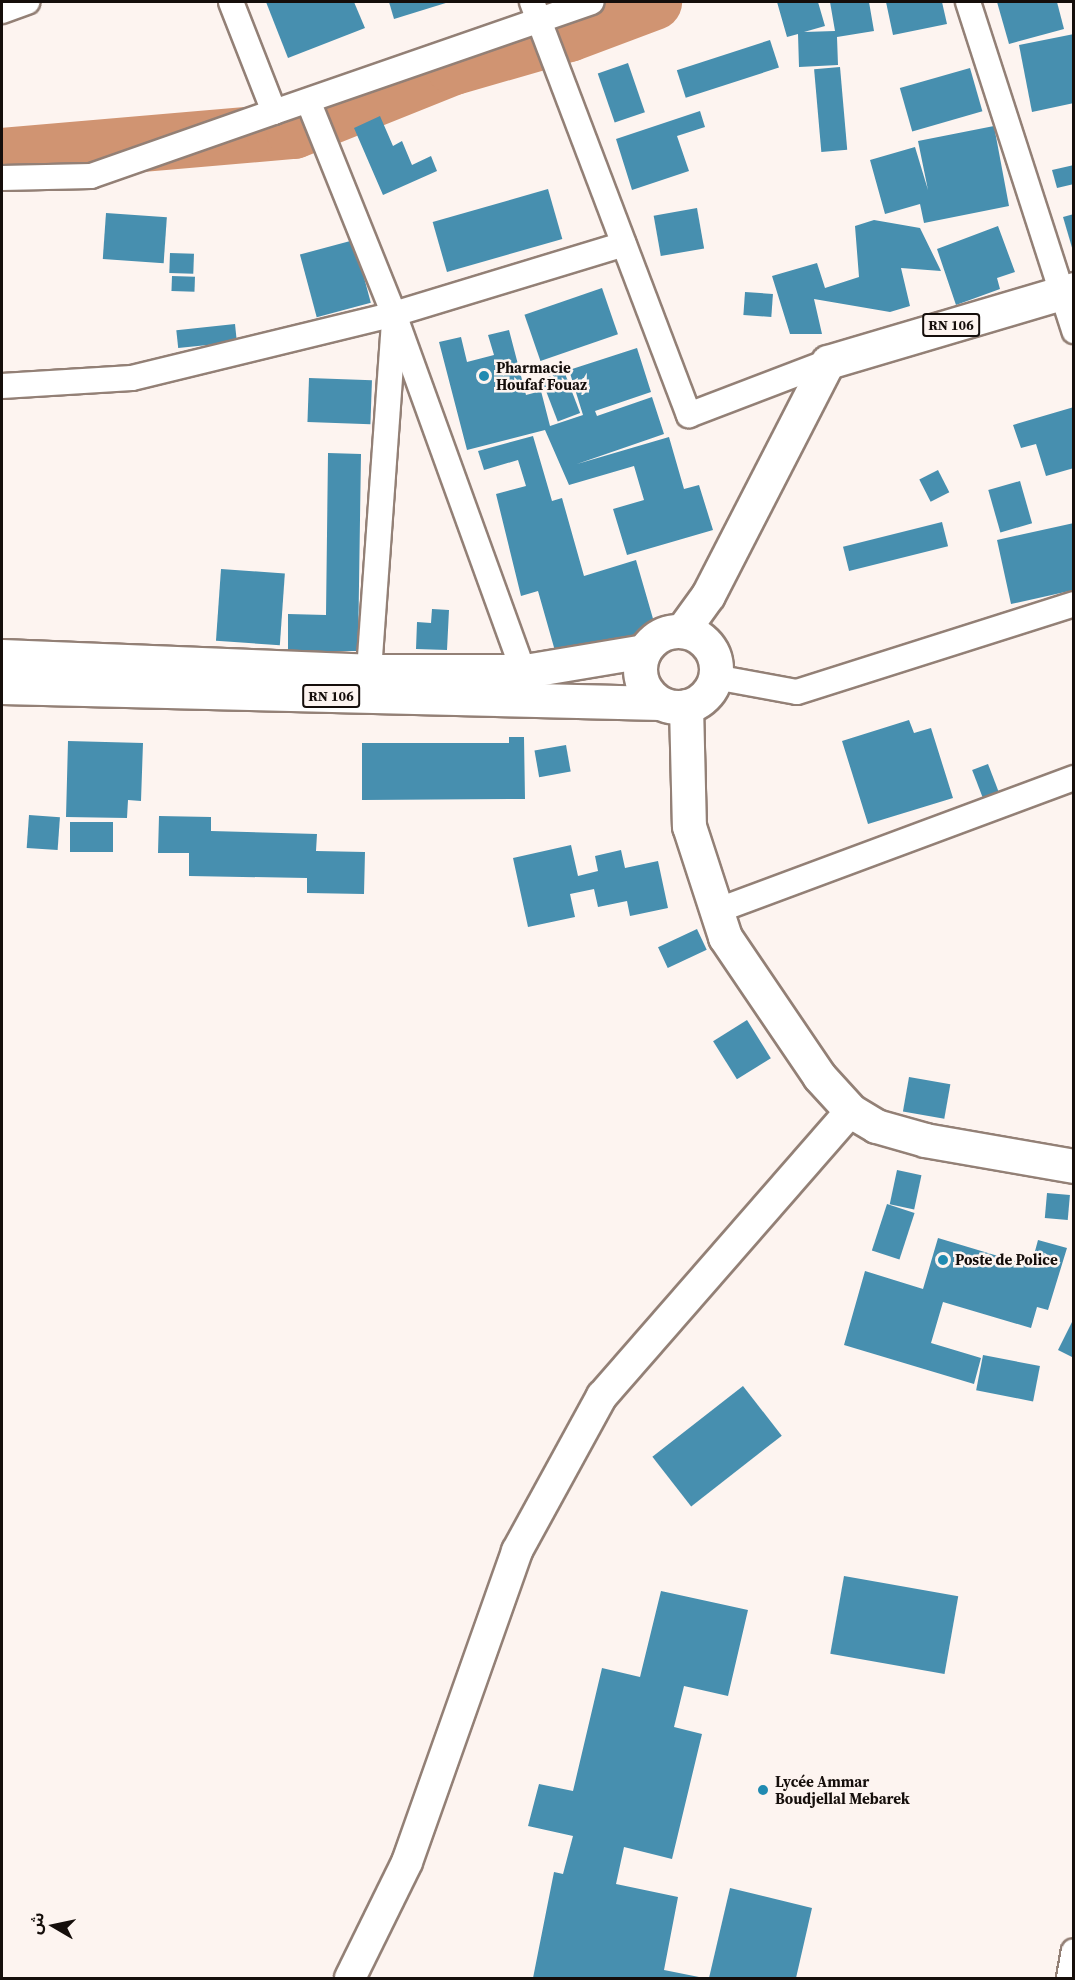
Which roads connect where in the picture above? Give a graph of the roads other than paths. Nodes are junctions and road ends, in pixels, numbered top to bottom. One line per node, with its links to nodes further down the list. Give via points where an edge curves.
1 (27, 2): 5 (street)
2 (231, 2): 8 (street)
3 (592, 2): 6 (street)
4 (968, 2): 11 (street)
5 (2, 11)
6 (536, 12): 7 (street); 10 (street)
7 (309, 103): 8 (street); 12 (street)
8 (274, 112): 9 (street, via 91,176)
9 (2, 177)
10 (624, 244): 12 (street); 14 (street, via 688,415)
11 (1067, 291): 13 (street); 14 (main road, RN 106)
12 (394, 314): 15 (street, via 132,378); 20 (street); 22 (street)
13 (1074, 331)
14 (828, 362): 17 (main road, via 708,595)
15 (2, 386)
16 (1074, 604): 21 (street, via 797,692)
17 (682, 631): 18 (main road, via 669,631); 21 (main road, via 706,643)
18 (644, 651): 22 (main road, RN 106); 24 (main road, via 643,685)
19 (2, 656): 20 (main road, RN 106)
20 (369, 671): 22 (main road, RN 106)
21 (715, 676): 24 (main road, via 702,699)
22 (528, 684): 23 (main road, RN 106); 24 (main road, RN 106)
23 (2, 687)
24 (673, 705): 26 (main road, via 689,826)
25 (1074, 778): 26 (street)
26 (716, 911): 27 (main road, via 732,947 819,1076)
27 (851, 1111): 28 (main road, via 876,1126 925,1140); 30 (street, via 602,1396 516,1551 407,1862)
28 (1074, 1166)
29 (1074, 1951): 31 (street)
30 (350, 1978)
31 (1069, 1978)

